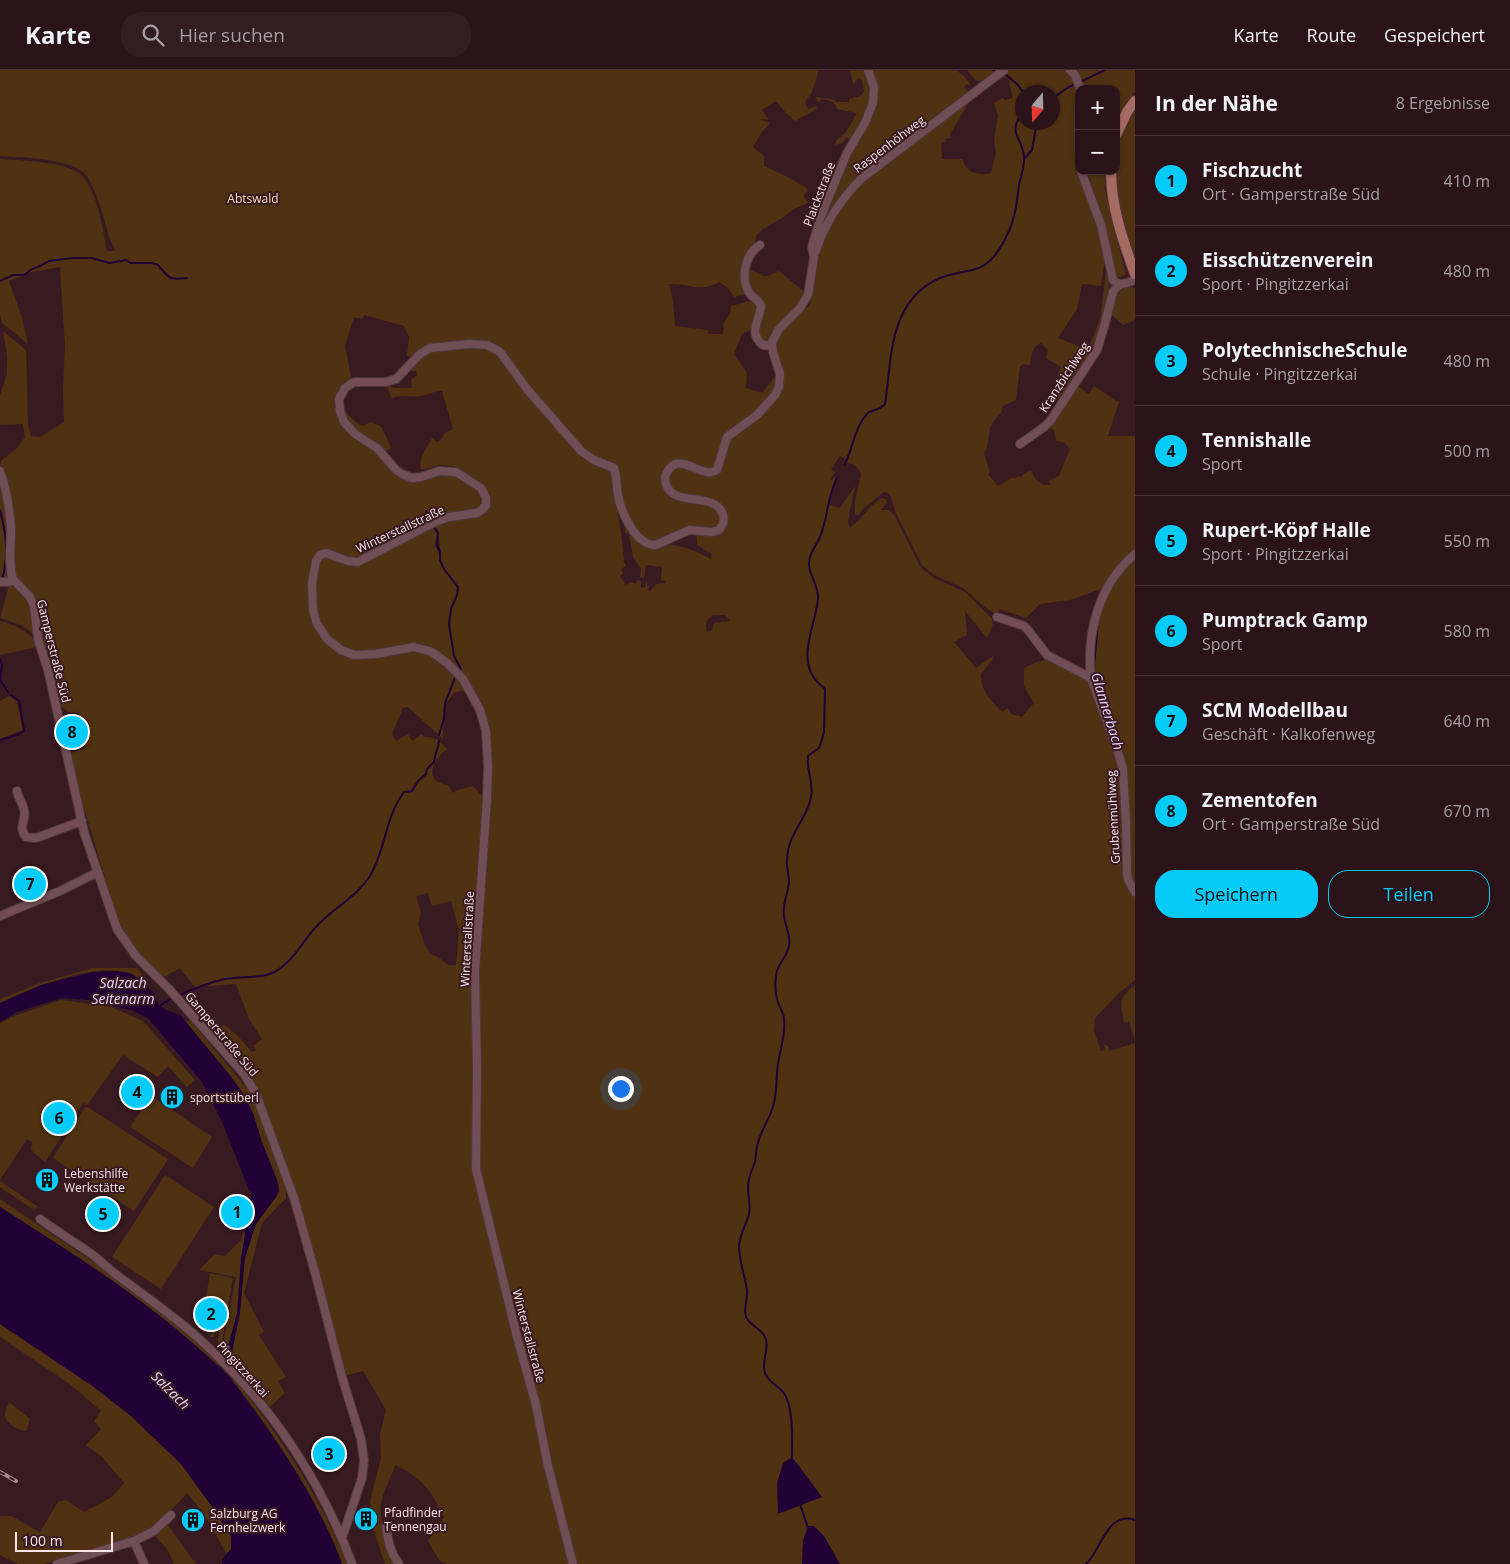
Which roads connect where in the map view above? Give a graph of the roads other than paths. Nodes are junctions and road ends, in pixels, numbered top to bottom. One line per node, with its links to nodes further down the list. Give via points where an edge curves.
1 (868, 70): 9 (street, Plaickstraße, via 874,87 872,108 835,180 821,216)
2 (1004, 70): 9 (street, Raspenhöhweg, via 862,178 834,210)
3 (1070, 70): 4 (street)
4 (1079, 85)
5 (1135, 101): 6 (main road)
6 (1118, 130)
7 (1082, 175): 12 (street, via 1101,225)
8 (1111, 175): 11 (main road, via 1119,226)
9 (817, 239): 16 (street, Raspenhöhweg, via 806,300 779,329)
10 (760, 245): 16 (street, via 749,256 745,278 750,293 761,306 755,335 763,345)
11 (1135, 274)
12 (1111, 278): 14 (street); 15 (street)
13 (1135, 280): 14 (street)
14 (1122, 284): 15 (street, Kranzbichlweg)
15 (1112, 295): 17 (street, Kranzbichlweg, via 1102,335 1090,360 1051,420)
16 (772, 346): 38 (street, Winterstallstraße, via 780,374 777,391 757,415 727,437 717,470 708,473 679,463 670,468 664,478 667,488 676,496 703,500 717,506 724,516 722,526 716,532 689,530 656,545 642,541 629,523 619,499 614,468 594,460 577,447 494,347 478,344 430,348 396,379 351,383 339,399 341,416 347,427 377,448 402,474 416,478 439,471 456,472 481,488 486,498 486,505 480,511 443,519 362,560 355,562 326,553 320,555 313,570 312,600 317,624 327,639 341,650 354,655 368,655 414,647 439,657 463,679 484,724 488,786 474,990 476,1169)
17 (1020, 444)
18 (0, 471): 20 (street, via 10,524)
19 (1135, 554): 23 (street, via 1114,575 1100,604 1091,650)
20 (13, 579): 21 (street); 25 (street, Gamperstraße Süd, via 30,596 34,606 38,640 48,668)
21 (0, 582)
22 (998, 617): 23 (street, via 1024,626 1047,655)
23 (1091, 678): 27 (street, Grubenmühlweg, via 1122,763 1126,873)
24 (17, 791): 25 (street, via 25,812 21,826 26,837 39,837)
25 (82, 820): 26 (street, Gamperstraße Süd)
26 (98, 872): 28 (street); 32 (street, Gamperstraße Süd, via 110,911 125,943 237,1065 260,1104 294,1198 361,1439 362,1478)
27 (1135, 892)
28 (0, 916)
29 (40, 1219): 32 (street, Pingitzzerkai, via 168,1313 227,1365 294,1449)
30 (171, 1515): 33 (street, via 154,1531)
31 (386, 1525): 37 (street, via 388,1543)
32 (342, 1538): 36 (street, Pingitzzerkai)
33 (134, 1542): 34 (street); 35 (street)
34 (57, 1564)
35 (144, 1564)
36 (352, 1564)
37 (399, 1564)
38 (573, 1564)

